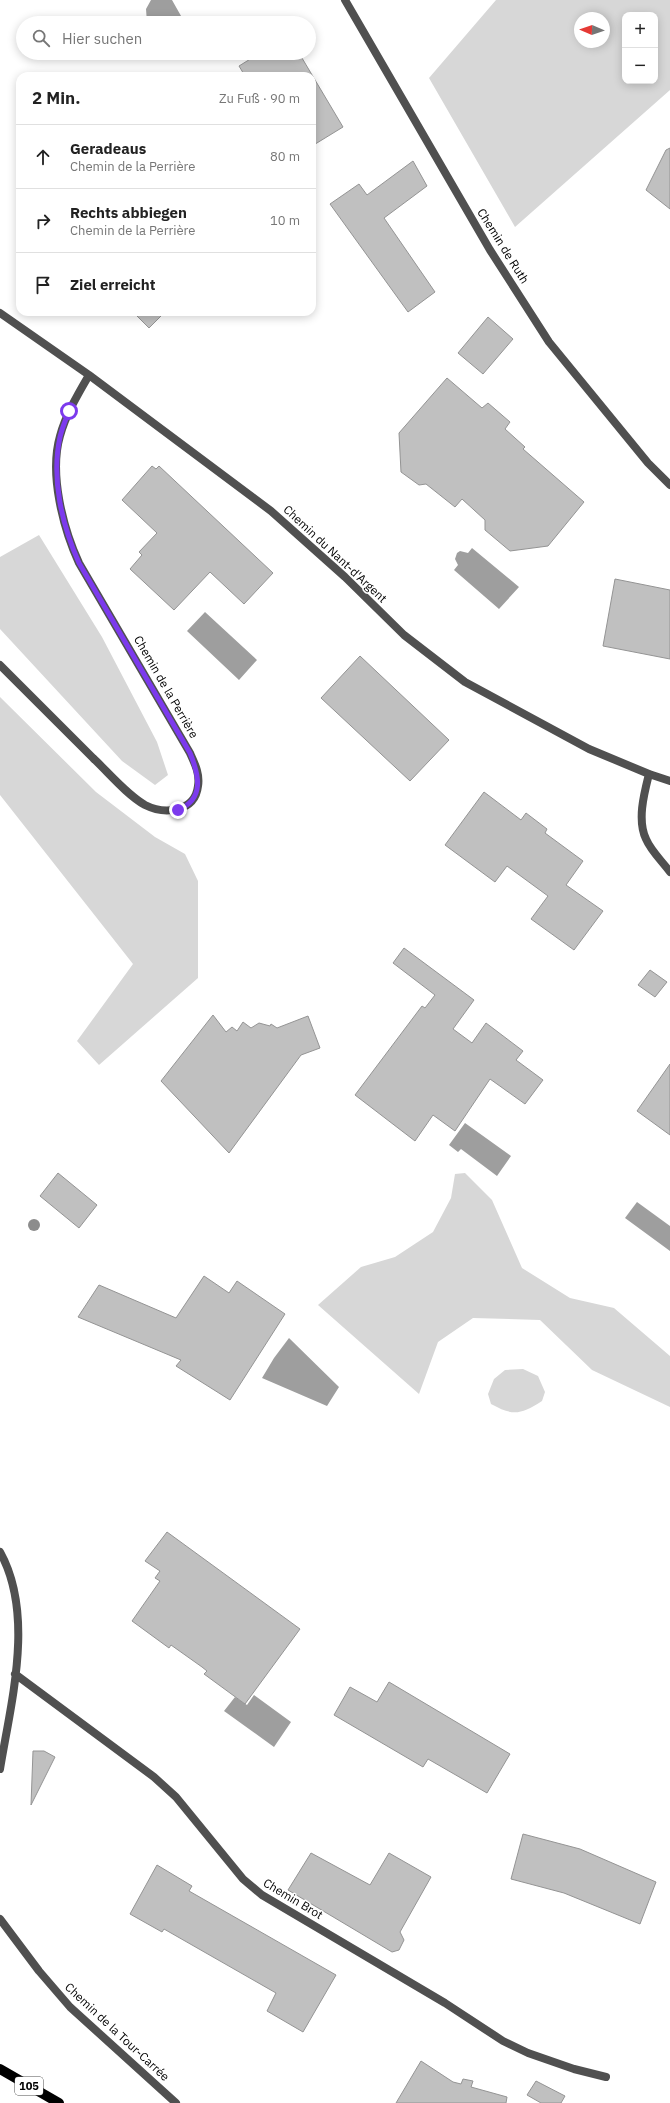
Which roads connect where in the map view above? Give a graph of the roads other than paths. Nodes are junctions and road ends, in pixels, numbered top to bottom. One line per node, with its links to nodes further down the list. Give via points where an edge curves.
1 (345, 0): 4 (street, Chemin de Ruth, via 490,250 549,342 648,463)
2 (0, 313): 3 (street, Chemin du Nant-d'Argent)
3 (89, 375): 5 (street, Chemin de la Perrière, via 69,411 60,436 57,462 64,521 69,541 79,563 190,753 199,778 198,787 190,802 178,810 153,808 144,804 116,781); 6 (street, Chemin du Nant-d'Argent, via 271,511 345,577 404,635 454,674 589,749)
4 (670, 485)
5 (0, 665)
6 (649, 774): 7 (street, Chemin du Nant-d'Argent); 8 (street, via 642,806 644,834)
7 (670, 781)
8 (670, 872)
9 (0, 1552): 10 (street, via 10,1576 18,1619)
10 (15, 1674): 11 (street); 14 (street, Chemin Brot, via 154,1777 176,1797 243,1879 262,1896 445,2003 503,2041 567,2067)
11 (0, 1768)
12 (0, 1919): 16 (street, Chemin de la Tour-Carrée, via 70,2007)
13 (0, 2069): 15 (main road, 105)
14 (606, 2077)
15 (59, 2103)
16 (176, 2103)

